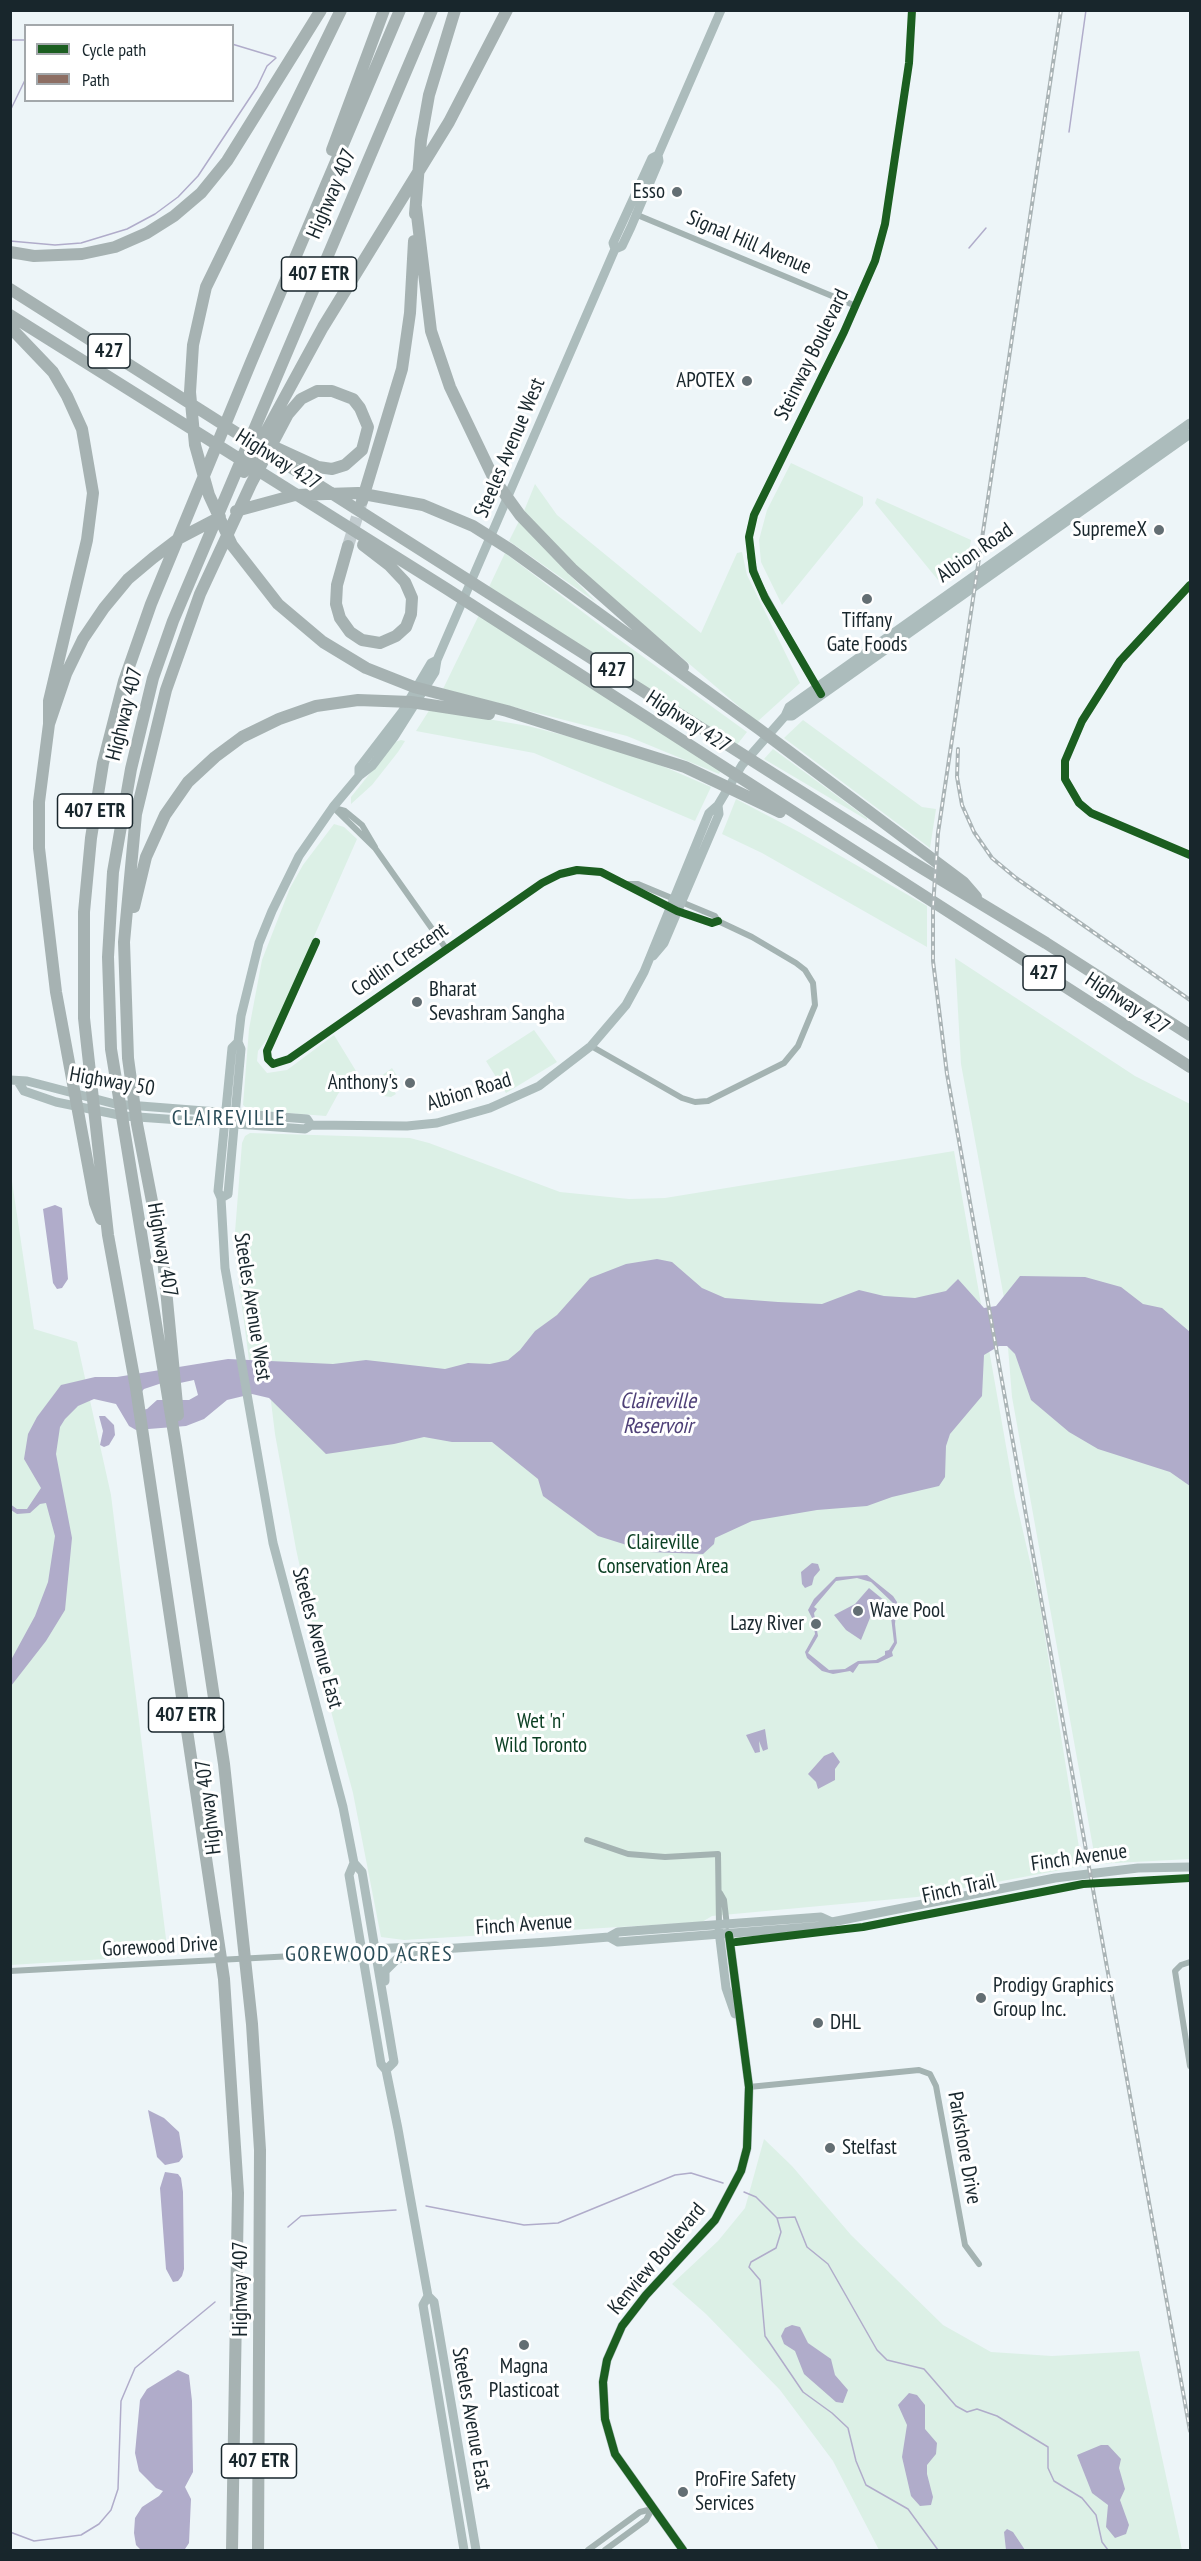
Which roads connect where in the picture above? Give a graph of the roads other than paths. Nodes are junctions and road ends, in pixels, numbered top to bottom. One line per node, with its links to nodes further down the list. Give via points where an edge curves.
1 (321, 10): 13 (highway, via 227,161 201,193 174,216 115,247 82,254 34,256)
2 (341, 10): 27 (highway, via 206,286 192,345 190,392 195,445 209,495 232,545 278,604 323,642 395,680)
3 (384, 10): 10 (highway, via 332,150)
4 (400, 10): 10 (highway, Highway 407 / 407 ETR)
5 (432, 10): 23 (highway, Highway 407 / 407 ETR)
6 (455, 10): 11 (highway, via 429,95)
7 (507, 10): 23 (highway, via 449,122 323,327)
8 (721, 10): 12 (main road, Steeles Avenue West, via 657,154 659,161)
9 (912, 10): 15 (street, Steinway Boulevard, via 909,63 885,224)
10 (328, 178): 45 (highway, Highway 407 / 407 ETR, via 151,604 124,681 104,763 84,912 84,1018)
11 (416, 207): 21 (highway, via 402,369); 28 (highway, via 431,331 450,387 494,479 520,515 573,569)
12 (632, 212): 15 (street, Signal Hill Avenue); 31 (main road, Steeles Avenue West, via 622,246 615,249 437,660 430,663 402,712 359,768 359,776)
13 (10, 252)
14 (10, 289): 20 (highway, Highway 427 / 427, via 261,448 272,446)
15 (856, 306): 26 (street, Steinway Boulevard, via 753,515 749,537 750,557 759,584)
16 (10, 315): 22 (highway, Highway 427 / 427)
17 (10, 327): 29 (highway, via 53,372 67,396 82,429 93,493 87,540 49,701)
18 (1191, 423): 26 (main road, Albion Road)
19 (1191, 434): 26 (main road, Albion Road)
20 (285, 458): 33 (highway, Highway 427 / 427, via 768,771 912,862); 37 (highway, via 332,469 345,465 362,450 366,439 368,427 360,408 343,394 317,391 301,399 288,414 200,594 166,690 136,814)
21 (362, 501)
22 (323, 512): 24 (highway, via 389,565 405,582 412,598 406,627 380,643 362,640 340,618 337,585); 30 (highway, Highway 427 / 427, via 714,762)
23 (208, 539): 46 (highway, Highway 407 / 407 ETR, via 153,678 131,769 113,872 108,957 111,1049)
24 (348, 546)
25 (1191, 585): 32 (street, via 1109,675 1082,721 1065,761 1065,779 1078,803 1092,813)
26 (818, 690): 34 (main road, Albion Road, via 792,717 785,716 747,758 709,813)
27 (534, 721): 30 (highway, via 607,741); 37 (highway, via 390,700 357,700 316,706 242,737 188,782 165,815 146,856)
28 (748, 722): 29 (highway, via 473,526 423,505 389,497 326,493 264,502 206,524 178,539 128,579 83,639); 33 (highway)
29 (49, 724): 45 (highway, via 39,802 44,904 95,1203)
30 (755, 795): 40 (highway, Highway 427 / 427, via 957,916)
31 (333, 807): 36 (street, via 362,825); 42 (main road, Steeles Avenue West, via 299,856 272,911 249,978)
32 (1191, 855)
33 (962, 887): 38 (highway, Highway 427 / 427)
34 (675, 905): 36 (street, Codlin Crescent, via 638,884 591,870 560,874); 39 (main road, Albion Road, via 664,943 647,962 626,1005); 39 (street, Codlin Crescent, via 752,937 805,970 813,983 815,1005 798,1046 784,1063 714,1098 695,1102)
35 (316, 942): 36 (street, Codlin Crescent, via 267,1051 273,1064 289,1059)
36 (447, 950)
37 (124, 958): 46 (highway, via 128,1058 164,1258)
38 (1191, 1035)
39 (591, 1046): 44 (main road, Albion Road, via 539,1086 497,1106 461,1117 407,1126)
40 (1191, 1067)
41 (15, 1081): 42 (main road, Highway 50, via 97,1101); 43 (main road, Highway 50, via 24,1091 96,1111 154,1120)
42 (230, 1114): 43 (main road, Steeles Avenue West); 44 (main road, Albion Road, via 307,1119)
43 (229, 1124): 44 (main road, Albion Road, via 305,1129); 47 (main road, Steeles Avenue West, via 218,1191 222,1242)
44 (311, 1125)
45 (108, 1235): 64 (highway, Highway 407 / 407 ETR, via 221,1942 238,2193)
46 (166, 1358): 65 (highway, Highway 407 / 407 ETR, via 178,1419 176,1446 224,1764 248,1974 260,2150)
47 (251, 1420): 49 (main road, Steeles Avenue East, via 273,1543 343,1807)
48 (587, 1840): 51 (street, via 628,1854 718,1854)
49 (354, 1863): 53 (main road, Steeles Avenue East, via 349,1875); 54 (main road, Steeles Avenue East, via 362,1872)
50 (1191, 1867): 51 (main road, Finch Avenue, via 1074,1875 832,1922 822,1917)
51 (723, 1930): 52 (main road, Finch Avenue, via 618,1932 609,1937); 60 (main road, Kenview Boulevard, via 726,1988 741,2033)
52 (438, 1951): 54 (main road, Finch Avenue); 57 (main road, via 390,1964 384,1975)
53 (362, 1953): 54 (main road, Finch Avenue); 56 (street, Gorewood Drive, via 320,1951 312,1955); 59 (main road, Steeles Avenue East, via 381,2064)
54 (376, 1953): 57 (main road, Steeles Avenue East)
55 (1191, 1962): 58 (street, via 1175,1971)
56 (10, 1971)
57 (384, 2004): 59 (main road, Steeles Avenue East, via 394,2062)
58 (1191, 2066)
59 (386, 2070): 62 (main road, Steeles Avenue East)
60 (749, 2087): 61 (street, Parkshore Drive, via 920,2070 930,2074 936,2086 965,2245); 63 (main road, Kenview Boulevard, via 747,2148 731,2195 715,2220 632,2312 607,2360 603,2398 610,2440 624,2469)
61 (979, 2264)
62 (428, 2296): 66 (main road, Steeles Avenue East, via 423,2305); 67 (main road, Steeles Avenue East, via 434,2302)
63 (652, 2509): 68 (street, via 640,2512); 69 (street, via 646,2520); 70 (main road, Kenview Boulevard)
64 (232, 2550)
65 (258, 2550)
66 (464, 2550)
67 (476, 2550)
68 (588, 2550)
69 (605, 2550)
70 (684, 2550)

